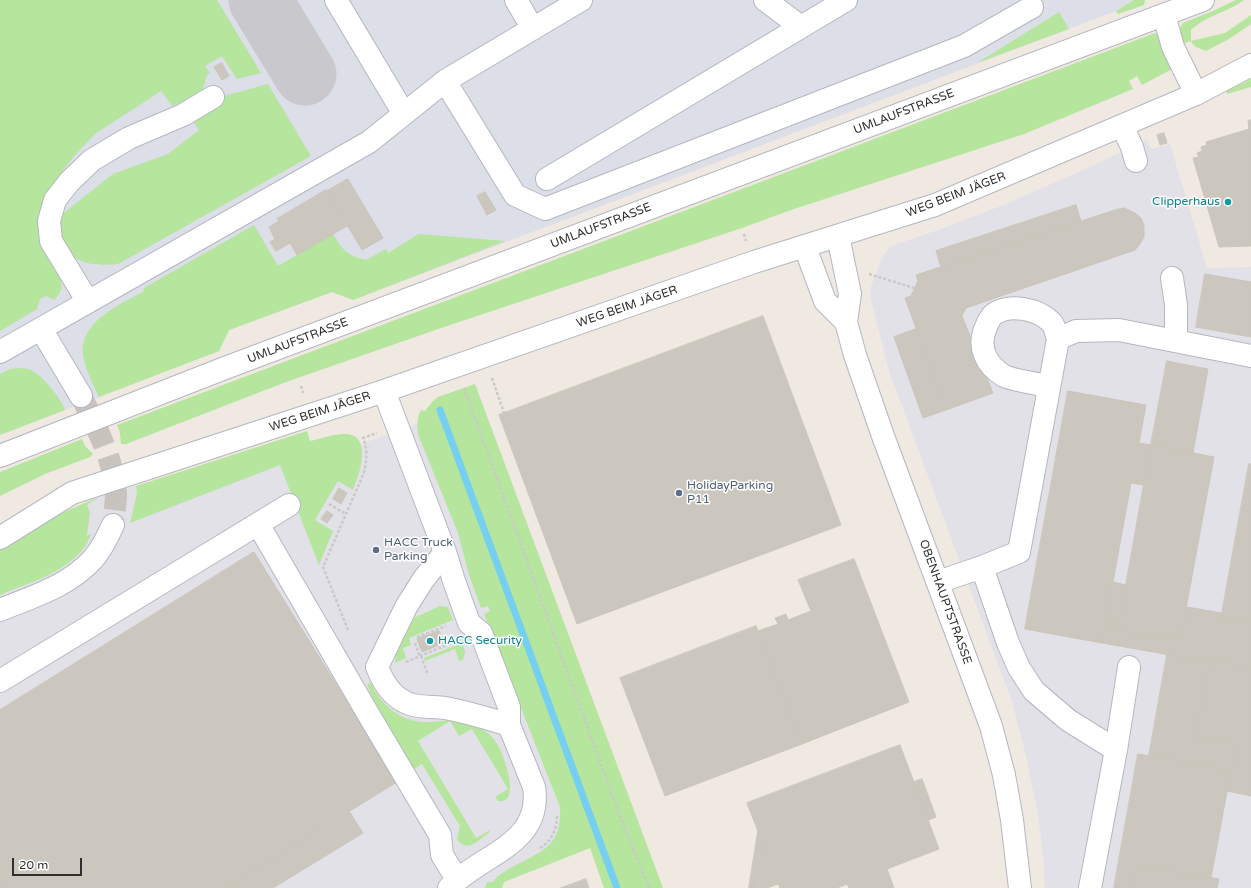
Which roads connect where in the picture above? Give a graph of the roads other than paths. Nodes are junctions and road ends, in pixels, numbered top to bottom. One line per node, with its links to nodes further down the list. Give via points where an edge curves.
1 (336, 0): 15 (street)
2 (516, 0): 10 (street)
3 (581, 0): 10 (street)
4 (765, 0): 9 (street)
5 (846, 0): 9 (street)
6 (1202, 0): 8 (street, UMLAUFSTRASSE)
7 (1032, 7): 12 (street, via 964,46 545,209 515,195)
8 (1164, 15): 13 (street, via 1173,47); 32 (street, UMLAUFSTRASSE, via 225,368)
9 (801, 27): 18 (street)
10 (533, 29): 12 (street)
11 (1251, 65): 13 (street, WEG BEIM JÄGER)
12 (445, 81): 15 (street)
13 (1196, 94): 16 (street, WEG BEIM JÄGER)
14 (213, 97): 22 (street, via 183,115 129,138 92,160 55,200 49,221 51,242)
15 (404, 114): 22 (street, via 369,142)
16 (1122, 126): 17 (street); 19 (street, WEG BEIM JÄGER, via 935,205)
17 (1136, 161)
18 (547, 179)
19 (838, 236): 20 (street, WEG BEIM JÄGER); 23 (street, OBENHAUPTSTRASSE, via 850,294)
20 (805, 247): 23 (street, OBENHAUPTSTRASSE, via 825,301); 30 (street, WEG BEIM JÄGER, via 754,262)
21 (1172, 278): 26 (street, via 1176,305)
22 (88, 302): 24 (street)
23 (846, 322): 39 (street, OBENHAUPTSTRASSE, via 878,421)
24 (41, 329): 27 (street); 31 (street)
25 (1058, 339): 26 (street, via 1076,331 1119,330); 29 (street); 29 (street, via 1052,323 1040,314 1021,309 1007,309 994,314 982,336 982,348 989,364 1005,376)
26 (1176, 340): 28 (street)
27 (0, 352)
28 (1251, 356)
29 (1049, 386): 38 (street, via 1019,552)
30 (384, 391): 36 (street, WEG BEIM JÄGER, via 72,493); 37 (street)
31 (81, 396)
32 (0, 456)
33 (288, 505): 35 (street)
34 (113, 524): 40 (street, via 94,559 80,572 40,594)
35 (258, 524): 42 (street); 45 (street, via 440,835 442,855)
36 (0, 538)
37 (445, 552): 43 (street, via 454,581 458,627 467,638 494,710); 43 (street, via 406,607 377,667 379,673 391,692 414,705 471,713)
38 (982, 567): 39 (street); 44 (street, via 1008,644 1034,691 1068,720)
39 (938, 582): 46 (street, OBENHAUPTSTRASSE, via 991,726 1012,820)
40 (0, 610)
41 (1129, 667): 44 (street)
42 (0, 681)
43 (509, 725): 45 (street, via 534,787 534,810 528,826 517,839)
44 (1116, 750): 47 (street)
45 (453, 884)
46 (1020, 888)
47 (1090, 888)

